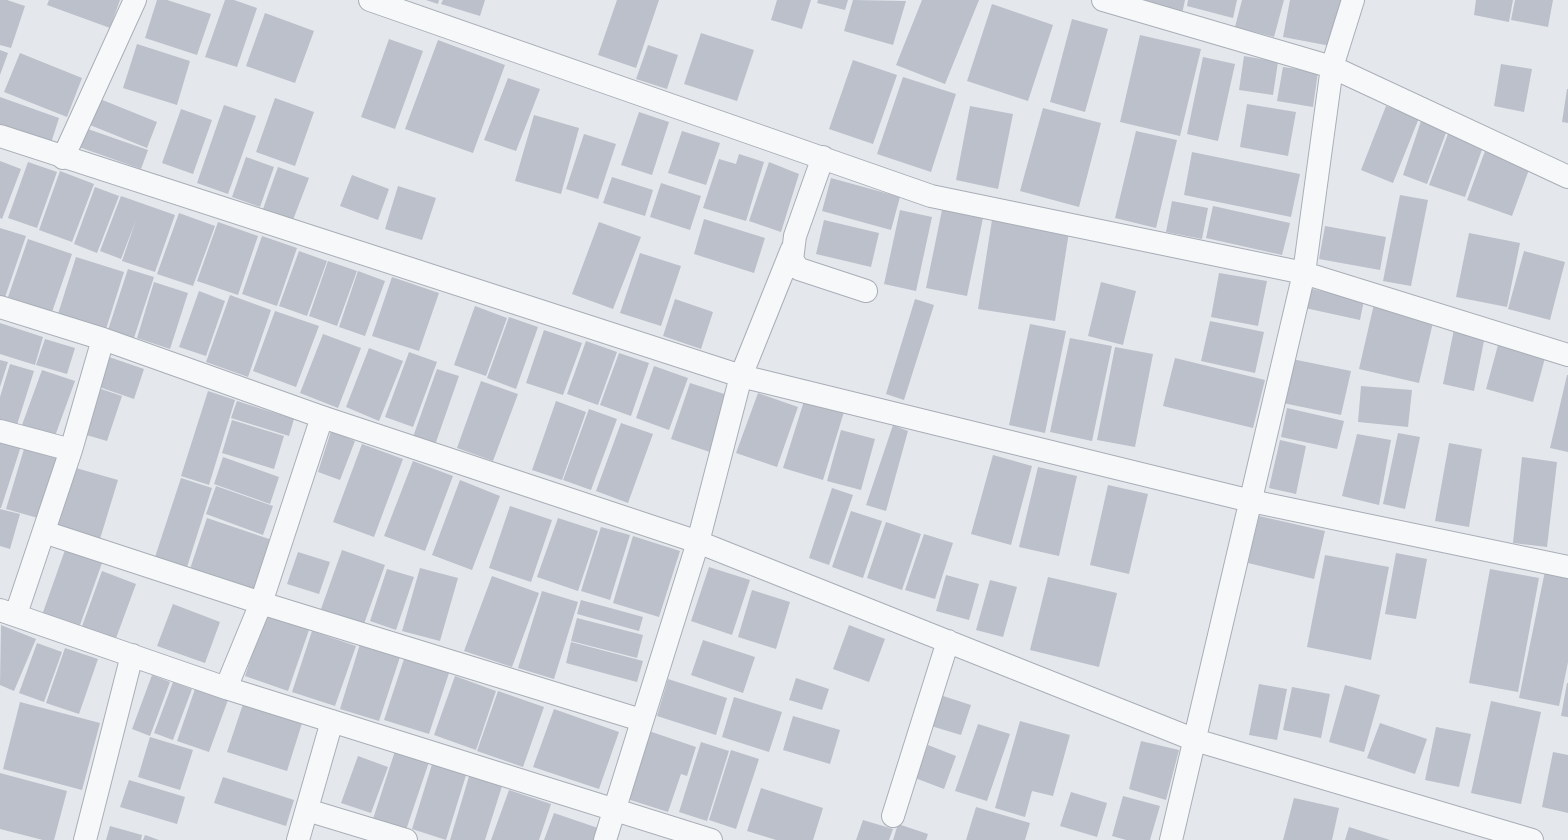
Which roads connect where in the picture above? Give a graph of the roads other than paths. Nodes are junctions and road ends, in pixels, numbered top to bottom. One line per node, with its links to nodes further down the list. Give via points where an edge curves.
1 (135, 0): 7 (street)
2 (370, 0): 8 (street)
3 (1103, 0): 5 (street)
4 (1353, 0): 5 (street)
5 (1332, 67): 9 (street); 11 (street)
6 (0, 136): 7 (street)
7 (63, 158): 16 (street)
8 (823, 158): 10 (street); 11 (street, via 931,196)
9 (1568, 177)
10 (792, 249): 12 (street, via 792,260 799,269); 16 (street)
11 (1304, 273): 15 (street); 20 (street)
12 (866, 291)
13 (0, 307): 14 (street)
14 (103, 339): 17 (street); 19 (street)
15 (1568, 355)
16 (741, 376): 20 (street); 22 (street)
17 (322, 416): 22 (street); 24 (street)
18 (0, 430): 19 (street)
19 (70, 450): 21 (street)
20 (1251, 501): 23 (street); 31 (street)
21 (44, 532): 24 (street); 25 (street)
22 (698, 542): 26 (street); 29 (street)
23 (1568, 566)
24 (261, 603): 28 (street); 29 (street)
25 (8, 612): 27 (street)
26 (948, 641): 31 (street); 34 (street)
27 (132, 655): 28 (street); 35 (street)
28 (226, 688): 30 (street)
29 (641, 720): 32 (street)
30 (332, 721): 32 (street); 33 (street)
31 (1195, 740): 40 (street); 41 (street)
32 (614, 809): 38 (street); 39 (street)
33 (307, 810): 36 (street); 37 (street)
34 (893, 816)
35 (85, 840)
36 (298, 840)
37 (406, 840)
38 (604, 840)
39 (711, 840)
40 (1171, 840)
41 (1532, 840)

